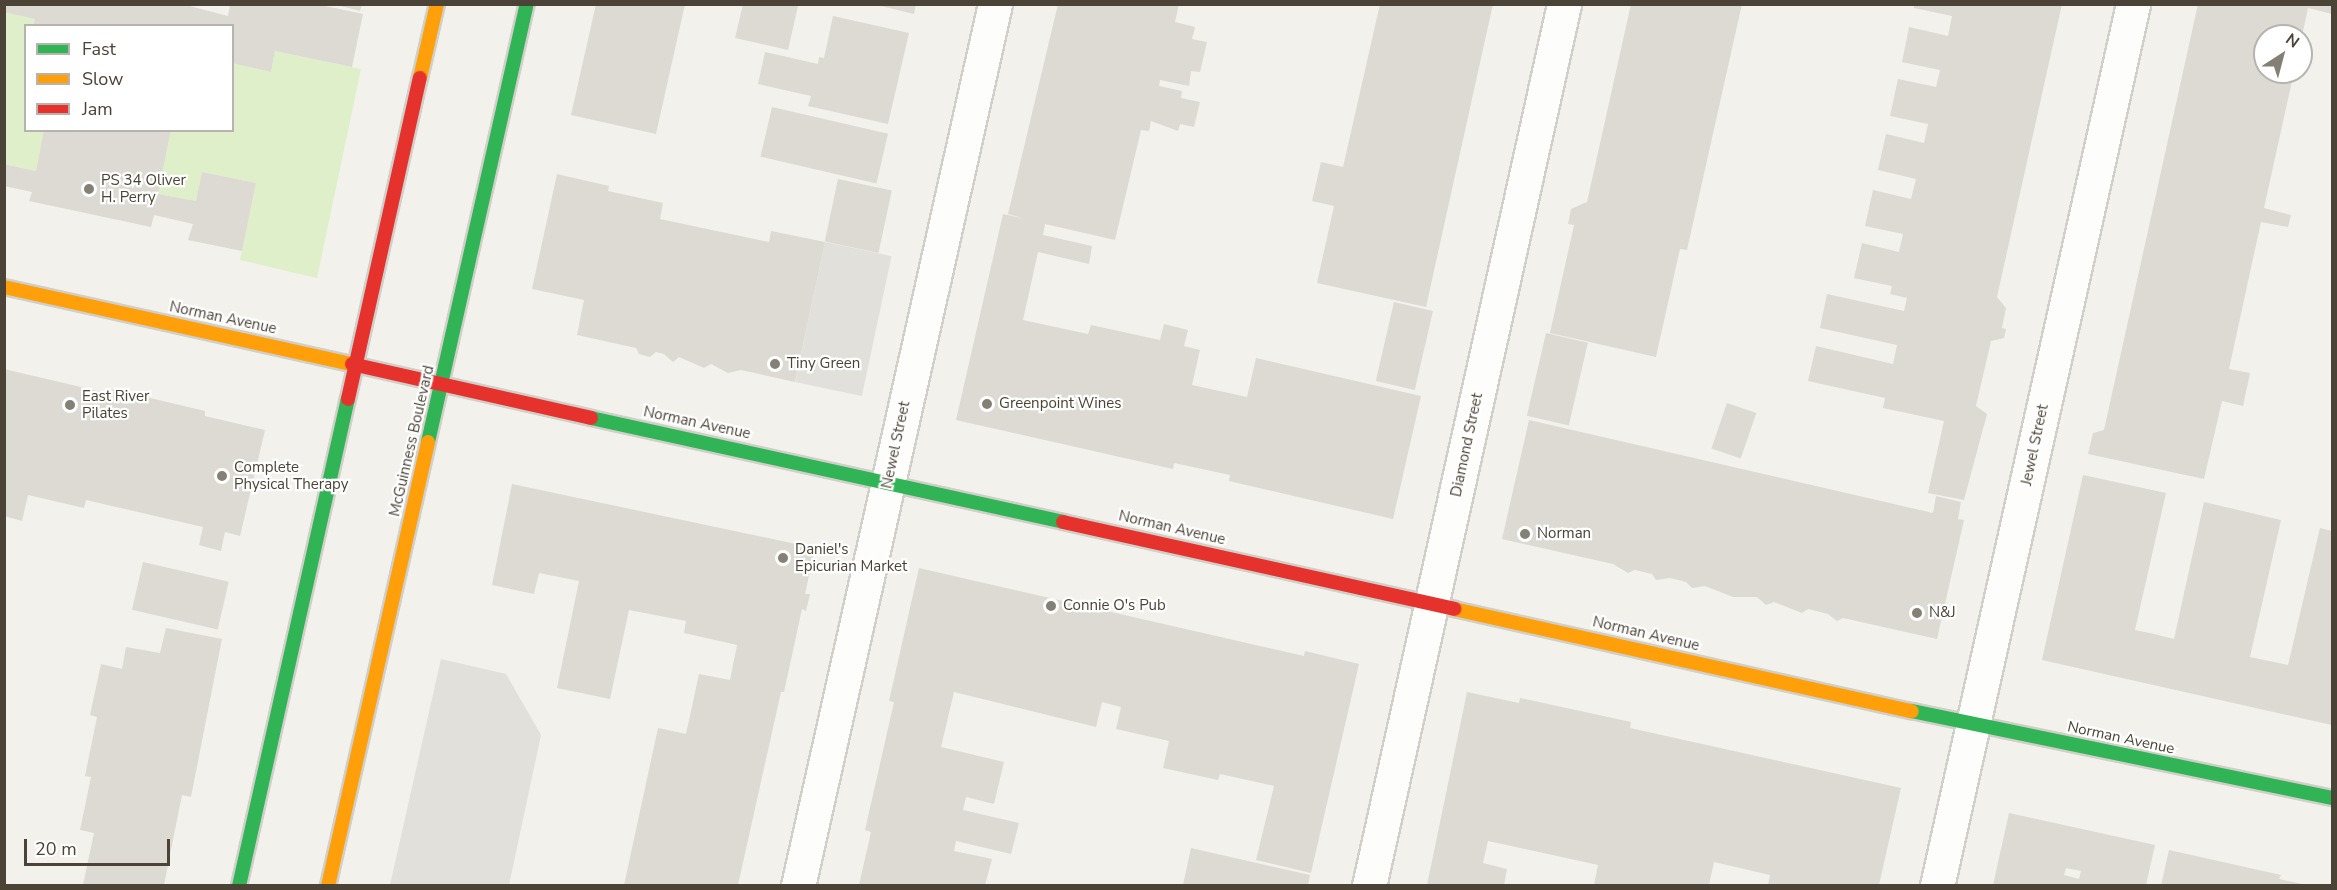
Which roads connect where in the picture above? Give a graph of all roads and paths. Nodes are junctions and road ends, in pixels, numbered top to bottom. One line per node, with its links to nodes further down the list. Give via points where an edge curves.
1 (437, 4): 7 (street)
2 (527, 4): 8 (street, McGuinness Boulevard)
3 (995, 4): 9 (street, Newel Street)
4 (1564, 4): 10 (street, Diamond Street)
5 (2133, 4): 11 (street, Jewel Street)
6 (4, 287): 7 (street, Norman Avenue)
7 (356, 364): 8 (street, Norman Avenue); 13 (street)
8 (441, 384): 9 (street, Norman Avenue); 14 (street, McGuinness Boulevard)
9 (888, 482): 10 (street, Norman Avenue); 15 (street, Newel Street)
10 (1431, 603): 11 (street, Norman Avenue); 16 (street, Diamond Street)
11 (1974, 724): 12 (street, Norman Avenue); 17 (street, Jewel Street)
12 (2332, 798)
13 (239, 885)
14 (328, 885)
15 (798, 885)
16 (1369, 885)
17 (1937, 885)

